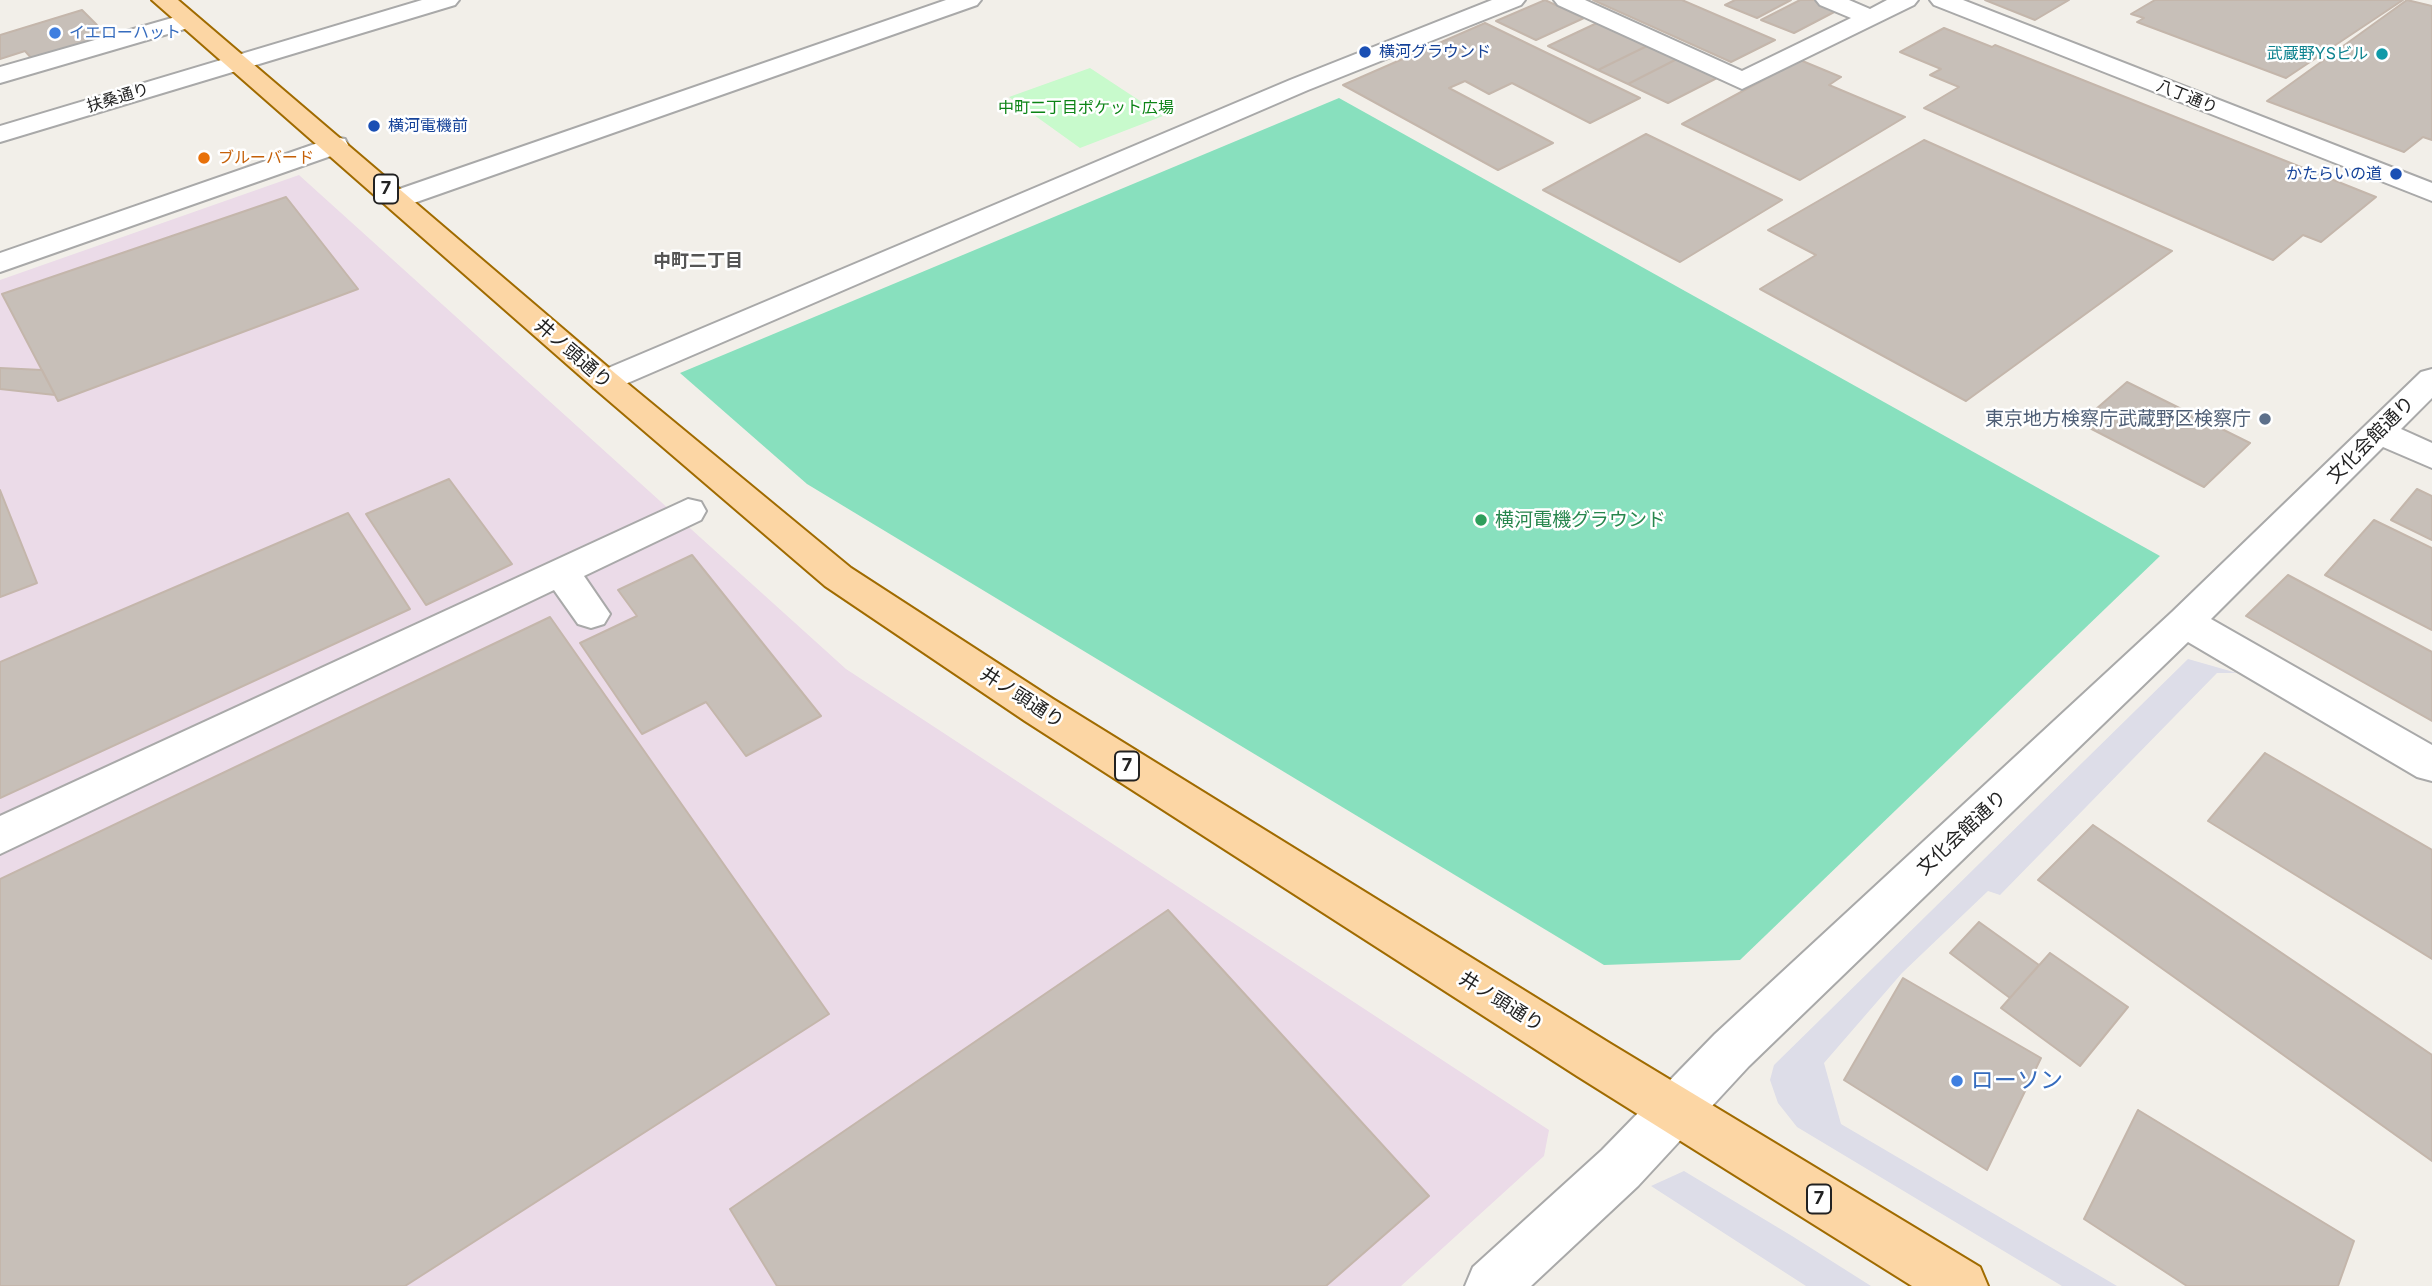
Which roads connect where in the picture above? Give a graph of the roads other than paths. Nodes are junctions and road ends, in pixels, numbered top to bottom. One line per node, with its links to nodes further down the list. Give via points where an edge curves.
1 (164, 0): 10 (main road, 井ノ頭通り / 7)
2 (447, 0): 11 (street, 扶桑通り)
3 (969, 0): 16 (street)
4 (1513, 0): 19 (street, via 1286,91)
5 (1566, 0): 9 (street, via 1742,81)
6 (1828, 0): 9 (street)
7 (1906, 0): 9 (street)
8 (1942, 0): 15 (street, 八丁通り)
9 (1870, 17)
10 (186, 21): 11 (main road, 井ノ頭通り / 7); 12 (street)
11 (236, 62): 13 (street, 扶桑通り); 14 (main road, 井ノ頭通り / 7)
12 (0, 75)
13 (0, 134)
14 (335, 145): 16 (main road, 井ノ頭通り / 7); 17 (street)
15 (2432, 193)
16 (398, 200): 19 (main road, 井ノ頭通り / 7)
17 (0, 263)
18 (2432, 379): 20 (street, 文化会館通り)
19 (605, 382): 28 (main road, 井ノ頭通り / 7, via 838,577 1039,710)
20 (2380, 432): 21 (street); 25 (street, 文化会館通り)
21 (2432, 457)
22 (688, 511): 23 (street)
23 (561, 571): 24 (street); 27 (street)
24 (591, 614)
25 (2185, 622): 26 (street); 28 (street, 文化会館通り, via 1732,1050)
26 (2432, 765)
27 (0, 836)
28 (1678, 1110): 29 (street, 文化会館通り); 30 (main road, 井ノ頭通り / 7)
29 (1492, 1286)
30 (1961, 1286)

